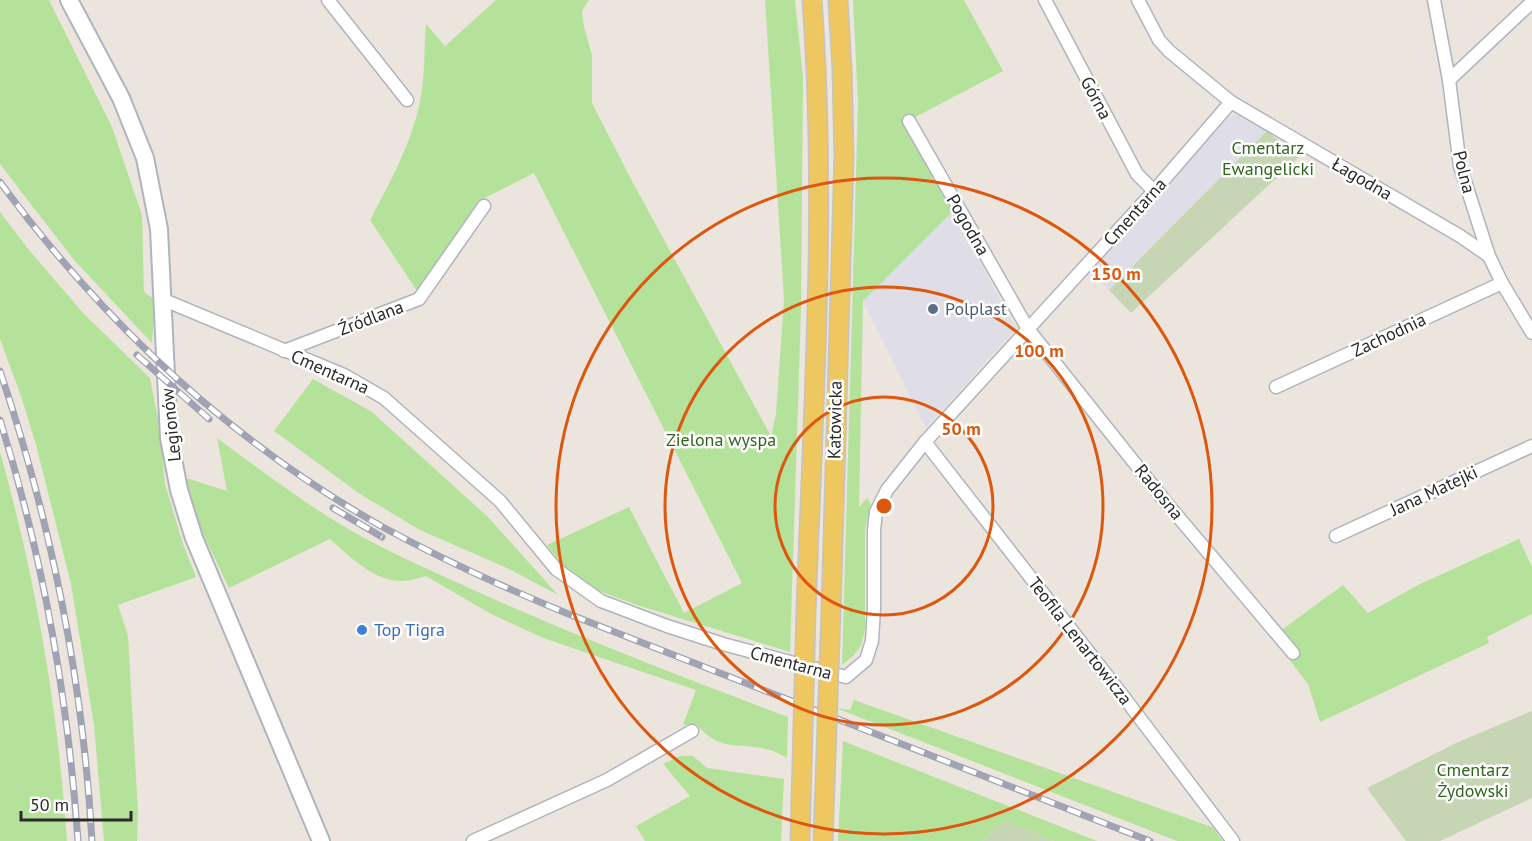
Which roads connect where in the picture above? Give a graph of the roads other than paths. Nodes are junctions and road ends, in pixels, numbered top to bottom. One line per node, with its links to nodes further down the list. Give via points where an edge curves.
1 (69, 0): 17 (street, Legionów, via 121,98 145,158 159,229)
2 (328, 0): 10 (street)
3 (812, 0): 29 (main road, Katowicka, bridge, via 819,154)
4 (838, 0): 30 (main road, Katowicka, bridge, via 844,155)
5 (1045, 0): 13 (street, Górna, via 1137,174)
6 (1138, 0): 11 (street, Łagodna, via 1169,51)
7 (1434, 0): 9 (street, Polna)
8 (1532, 2): 9 (street)
9 (1449, 80): 15 (street, Polna, via 1460,166)
10 (407, 100)
11 (1231, 102): 13 (street, Cmentarna); 15 (street, Łagodna)
12 (909, 121): 18 (street, Pogodna)
13 (1154, 191): 18 (street, Cmentarna)
14 (484, 206): 20 (street, Źródlana, via 419,299)
15 (1489, 256): 16 (street, Polna)
16 (1502, 283): 19 (street, Polna); 21 (street, Zachodnia)
17 (164, 300): 20 (street, Cmentarna); 27 (street, Legionów, via 169,438 179,490 194,538)
18 (1028, 329): 22 (street, Cmentarna); 25 (street, Radosna)
19 (1532, 333)
20 (284, 351): 22 (street, Cmentarna, via 344,375 384,398 500,501 556,569 601,601 746,651 846,677 866,660 872,641 876,512 888,489)
21 (1276, 387)
22 (925, 442): 31 (street, Teofila Lenartowicza)
23 (1532, 447): 24 (street, Jana Matejki)
24 (1336, 536)
25 (1293, 653)
26 (692, 731): 28 (street, via 607,780)
27 (321, 841)
28 (473, 841)
29 (800, 841)
30 (823, 841)
31 (1233, 841)

